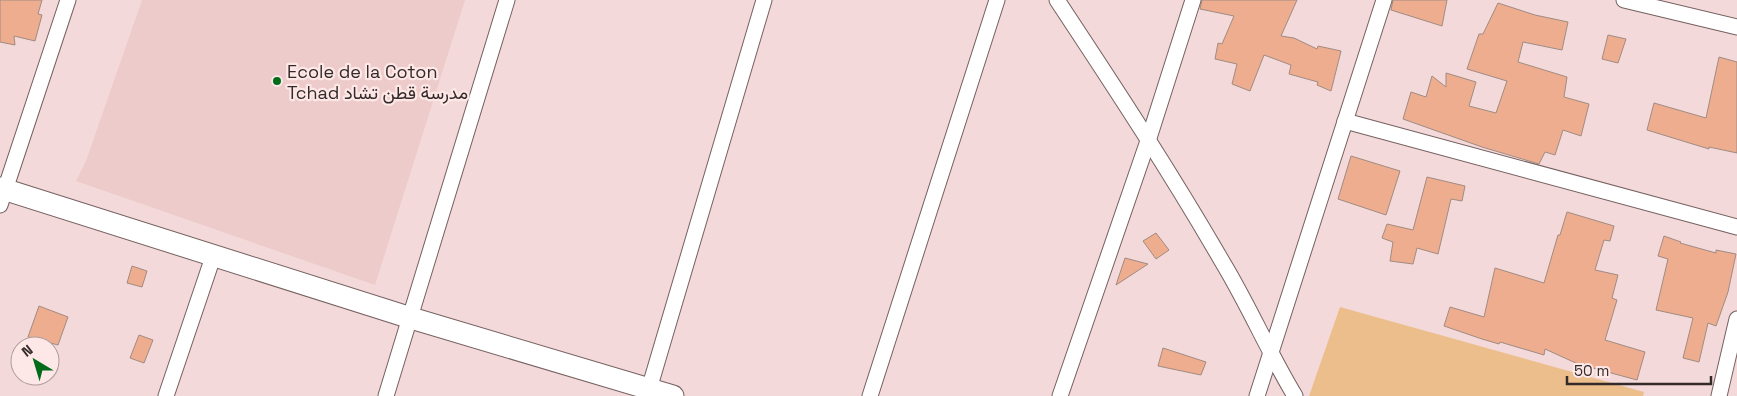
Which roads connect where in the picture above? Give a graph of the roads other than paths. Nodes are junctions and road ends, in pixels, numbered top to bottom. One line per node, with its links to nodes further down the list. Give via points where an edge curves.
1 (68, 0): 12 (street)
2 (507, 0): 15 (street)
3 (764, 0): 18 (street)
4 (997, 0): 22 (street)
5 (1057, 0): 11 (street)
6 (1193, 0): 11 (street)
7 (1384, 0): 10 (street)
8 (1624, 0): 9 (street)
9 (1737, 26)
10 (1345, 121): 13 (street); 17 (street)
11 (1149, 138): 17 (street, via 1224,264); 23 (street)
12 (2, 194): 14 (street)
13 (1737, 227)
14 (212, 257): 15 (street); 19 (street)
15 (411, 318): 18 (street); 20 (street)
16 (1737, 319): 26 (street)
17 (1270, 354): 24 (street); 25 (street)
18 (648, 392): 21 (street)
19 (166, 396)
20 (386, 396)
21 (674, 396)
22 (870, 396)
23 (1060, 396)
24 (1257, 396)
25 (1295, 396)
26 (1719, 396)

